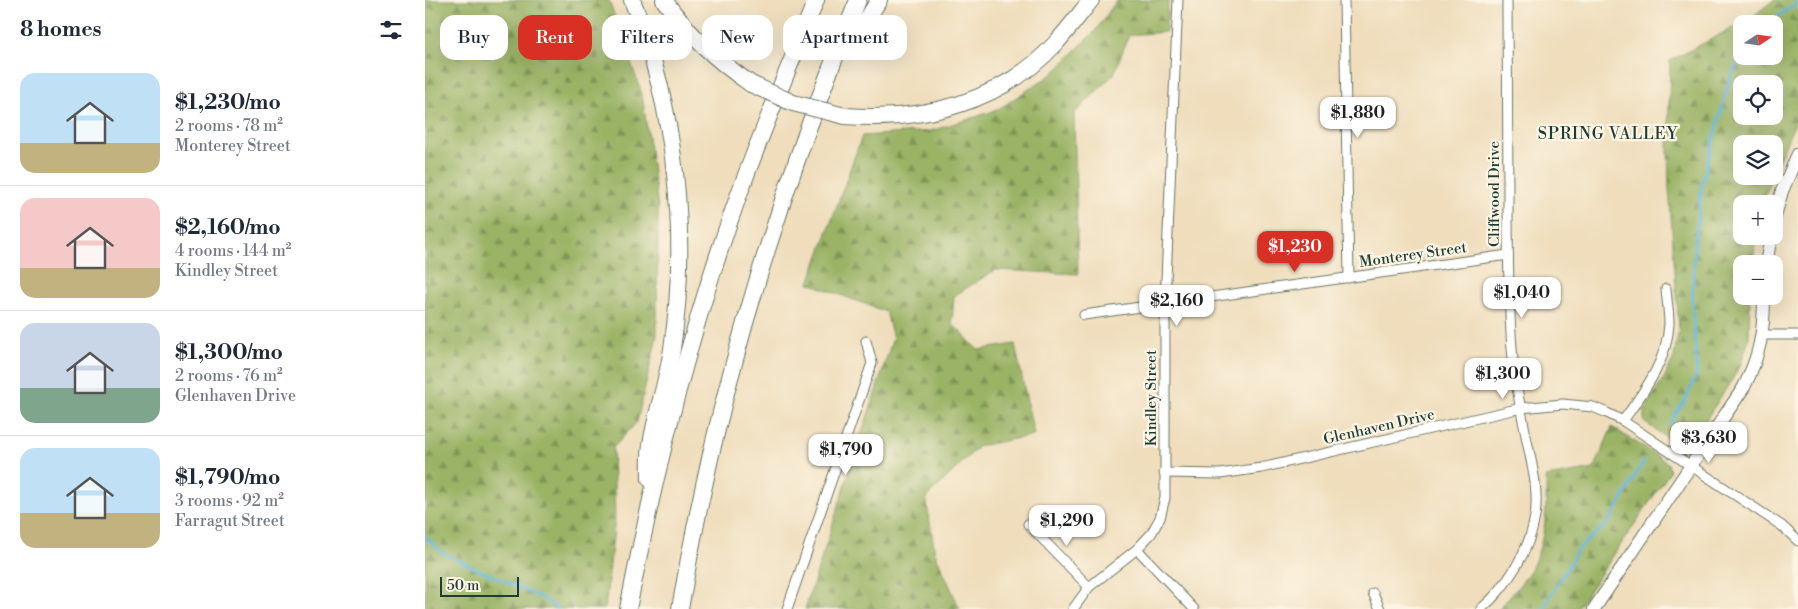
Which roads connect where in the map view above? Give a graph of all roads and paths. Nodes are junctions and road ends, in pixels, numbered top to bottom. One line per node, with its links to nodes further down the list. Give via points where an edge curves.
1 (632, 0): 28 (highway, via 656,75 670,141 679,250 671,350 651,447)
2 (664, 0): 6 (highway, bridge, via 707,50 751,84 793,103 845,116 870,118 920,115 989,92 1054,46)
3 (816, 0): 28 (highway, via 771,109 718,256 693,337)
4 (858, 0): 10 (highway)
5 (879, 0): 11 (highway)
6 (1091, 0)
7 (1178, 0): 18 (street, Kindley Street)
8 (1344, 0): 16 (street)
9 (1507, 0): 15 (street, Cliffwood Drive)
10 (852, 15)
11 (869, 15)
12 (833, 60): 35 (highway, via 777,214 740,337 703,490)
13 (1798, 154): 14 (street)
14 (1781, 195)
15 (1509, 255): 16 (street, Monterey Street); 24 (street, Cliffwood Drive, via 1511,341)
16 (1349, 278): 18 (street, Monterey Street)
17 (1666, 290): 25 (street, via 1669,323 1661,360)
18 (1165, 304): 20 (street, Monterey Street); 27 (street, Kindley Street)
19 (1764, 305): 21 (street)
20 (1084, 315)
21 (1763, 335): 22 (street); 26 (street, via 1753,370 1744,387)
22 (1798, 335)
23 (867, 341): 36 (street, via 873,363)
24 (1521, 408): 25 (street, Glenhaven Drive, via 1574,404 1593,407); 27 (street, Glenhaven Drive, via 1261,468 1219,474); 40 (street, Cliffwood Drive, via 1536,491 1535,515 1530,535 1515,567)
25 (1623, 421): 26 (street, Glenhaven Drive)
26 (1691, 466): 30 (street, Glenhaven Drive, via 1782,526); 41 (street)
27 (1164, 473): 31 (street, Kindley Street, via 1165,498 1160,518)
28 (648, 517): 34 (highway)
29 (1028, 524): 32 (street)
30 (1798, 542)
31 (1137, 549): 32 (street, Kindley Street); 38 (street)
32 (1089, 587): 37 (street, Kindley Street)
33 (1373, 593): 39 (street)
34 (628, 609)
35 (680, 609)
36 (787, 609)
37 (1073, 609)
38 (1193, 609)
39 (1380, 609)
40 (1481, 609)
41 (1595, 609)

